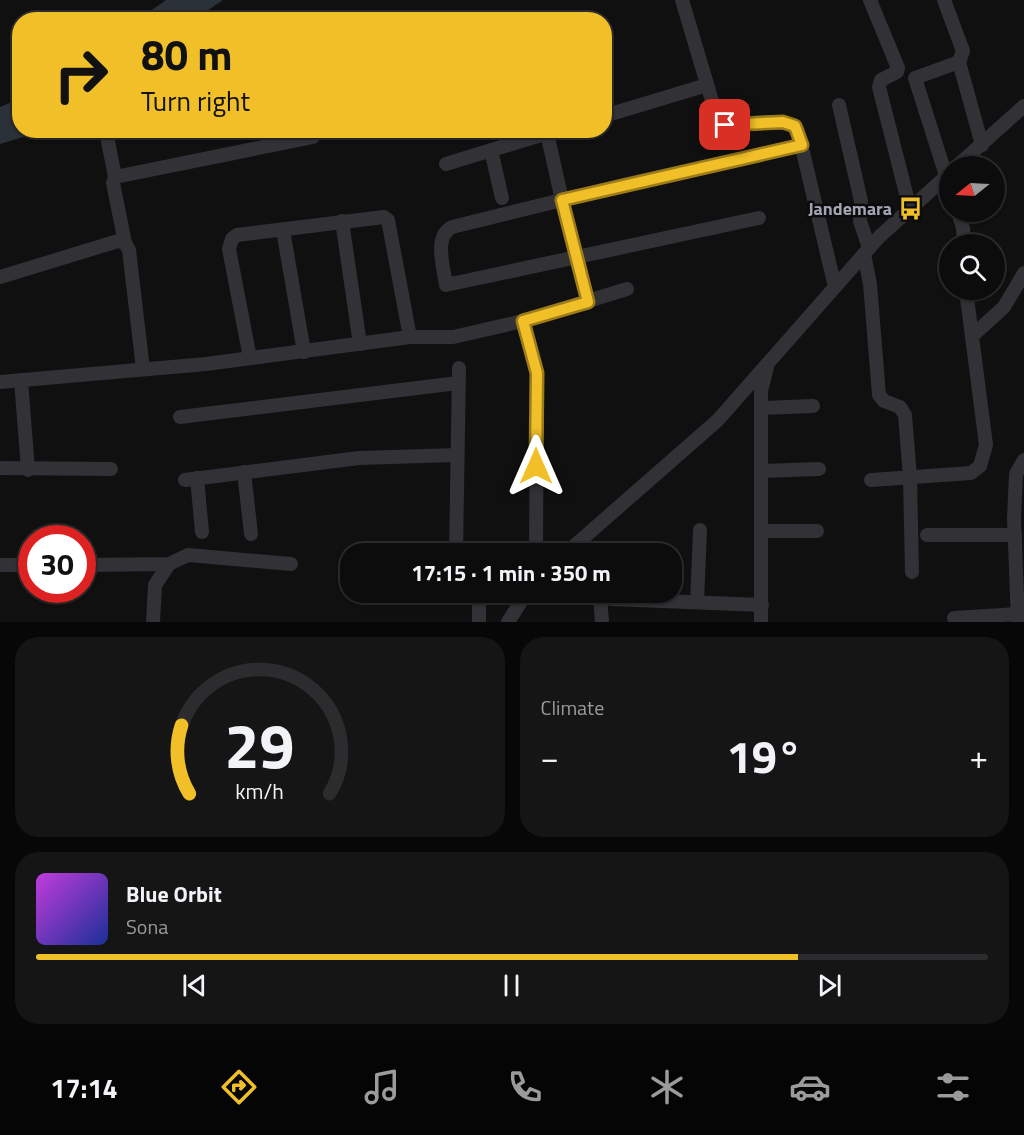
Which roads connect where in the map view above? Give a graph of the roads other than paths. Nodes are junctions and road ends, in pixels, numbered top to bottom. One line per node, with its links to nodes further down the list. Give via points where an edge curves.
1 (682, 0): 5 (street)
2 (870, 0): 23 (street, via 898,68 881,80 879,87)
3 (944, 0): 4 (street, via 963,51)
4 (959, 63): 13 (street); 16 (street, via 915,80)
5 (707, 85): 8 (street); 14 (street, via 716,117 722,124 783,122 798,130)
6 (839, 105): 28 (street, via 861,201 860,221)
7 (1024, 106): 13 (street)
8 (612, 114)
9 (107, 138): 19 (street)
10 (308, 138): 19 (street)
11 (532, 138): 15 (street)
12 (553, 138): 22 (street)
13 (982, 144): 17 (street)
14 (802, 145): 22 (street); 32 (street)
15 (491, 150): 18 (street); 21 (street)
16 (941, 156)
17 (968, 156)
18 (446, 164)
19 (115, 177): 27 (street)
20 (939, 185): 23 (street)
21 (502, 198)
22 (562, 200): 29 (street); 29 (street, via 446,230 441,245 446,285)
23 (910, 209): 28 (street)
24 (759, 218): 29 (street)
25 (342, 221): 26 (street); 38 (street, via 384,217 388,220); 39 (street)
26 (283, 230): 40 (street); 41 (street, via 237,236 230,244)
27 (125, 243): 31 (street, via 118,241); 44 (street)
28 (867, 251): 32 (street); 59 (street, via 879,396 903,411)
29 (576, 258): 35 (street)
30 (1024, 273): 37 (street, via 1004,307)
31 (0, 277)
32 (835, 287): 42 (street)
33 (627, 289): 35 (street)
34 (967, 300): 37 (street)
35 (588, 302): 36 (street)
36 (523, 321): 38 (street, via 453,337); 69 (street, via 537,373)
37 (972, 336): 59 (street, via 986,445 980,466 970,473)
38 (410, 337): 39 (street)
39 (360, 344): 40 (street)
40 (304, 352): 41 (street)
41 (249, 358): 44 (street)
42 (768, 363): 49 (street); 70 (street, via 718,420)
43 (459, 368): 47 (street)
44 (143, 369): 45 (street)
45 (21, 380): 46 (street); 56 (street)
46 (0, 382)
47 (458, 383): 50 (street); 51 (street)
48 (813, 406): 49 (street)
49 (761, 408): 57 (street)
50 (180, 417)
51 (457, 455): 58 (street, via 359,458); 68 (street)
52 (1024, 460): 67 (street, via 1016,474)
53 (0, 468): 56 (street)
54 (111, 469): 56 (street)
55 (819, 469): 57 (street)
56 (27, 470)
57 (761, 471): 62 (street)
58 (244, 472): 64 (street, via 191,479); 65 (street)
59 (910, 477): 60 (street); 76 (street)
60 (871, 480)
61 (700, 530): 78 (street)
62 (762, 531): 63 (street); 82 (street)
63 (818, 531)
64 (202, 532)
65 (251, 534)
66 (927, 535): 67 (street)
67 (1015, 535): 84 (street)
68 (456, 543)
69 (536, 543)
70 (578, 543)
71 (169, 564): 72 (street, via 188,555); 75 (street); 85 (street, via 155,585)
72 (291, 564)
73 (0, 565): 74 (street)
74 (18, 565)
75 (96, 565)
76 (912, 572)
77 (682, 600): 78 (street)
78 (697, 602): 82 (street)
79 (479, 603): 86 (street)
80 (520, 603): 87 (street)
81 (604, 603): 88 (street)
82 (762, 605): 89 (street)
83 (954, 618): 84 (street)
84 (1018, 618)
85 (153, 622)
86 (479, 622)
87 (508, 622)
88 (602, 622)
89 (761, 622)

